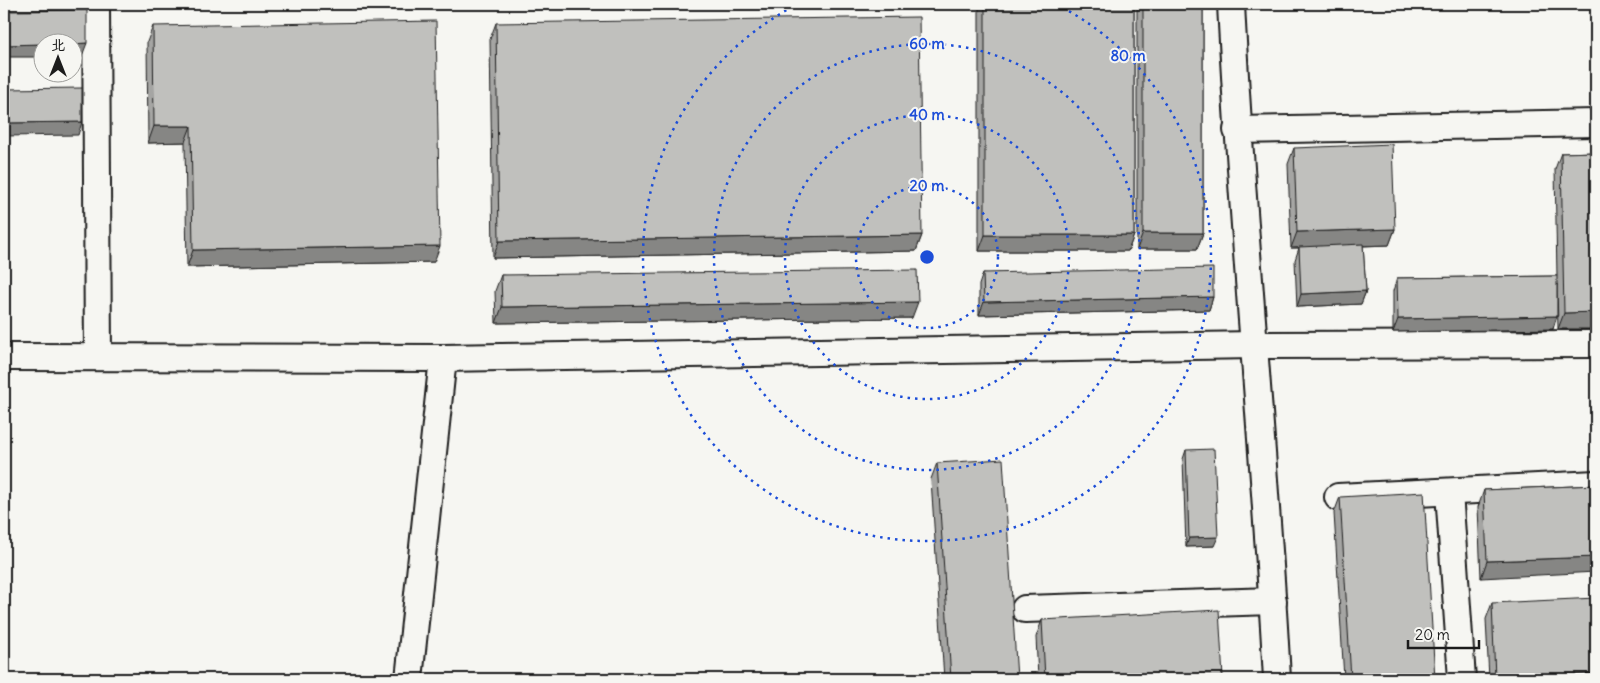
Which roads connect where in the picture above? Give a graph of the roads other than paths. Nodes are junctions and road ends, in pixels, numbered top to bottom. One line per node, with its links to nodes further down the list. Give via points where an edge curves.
1 (96, 4): 8 (street)
2 (1231, 4): 4 (street)
3 (1596, 123): 4 (street)
4 (1237, 130): 5 (street)
5 (1255, 344): 6 (street); 9 (street); 13 (street)
6 (1596, 344)
7 (4, 357): 8 (street)
8 (98, 357): 9 (street)
9 (443, 358): 15 (street)
10 (1596, 484): 11 (street)
11 (1449, 492): 12 (street); 17 (street)
12 (1338, 497)
13 (1273, 601): 14 (street); 16 (street)
14 (1025, 610)
15 (409, 679)
16 (1277, 679)
17 (1462, 679)

